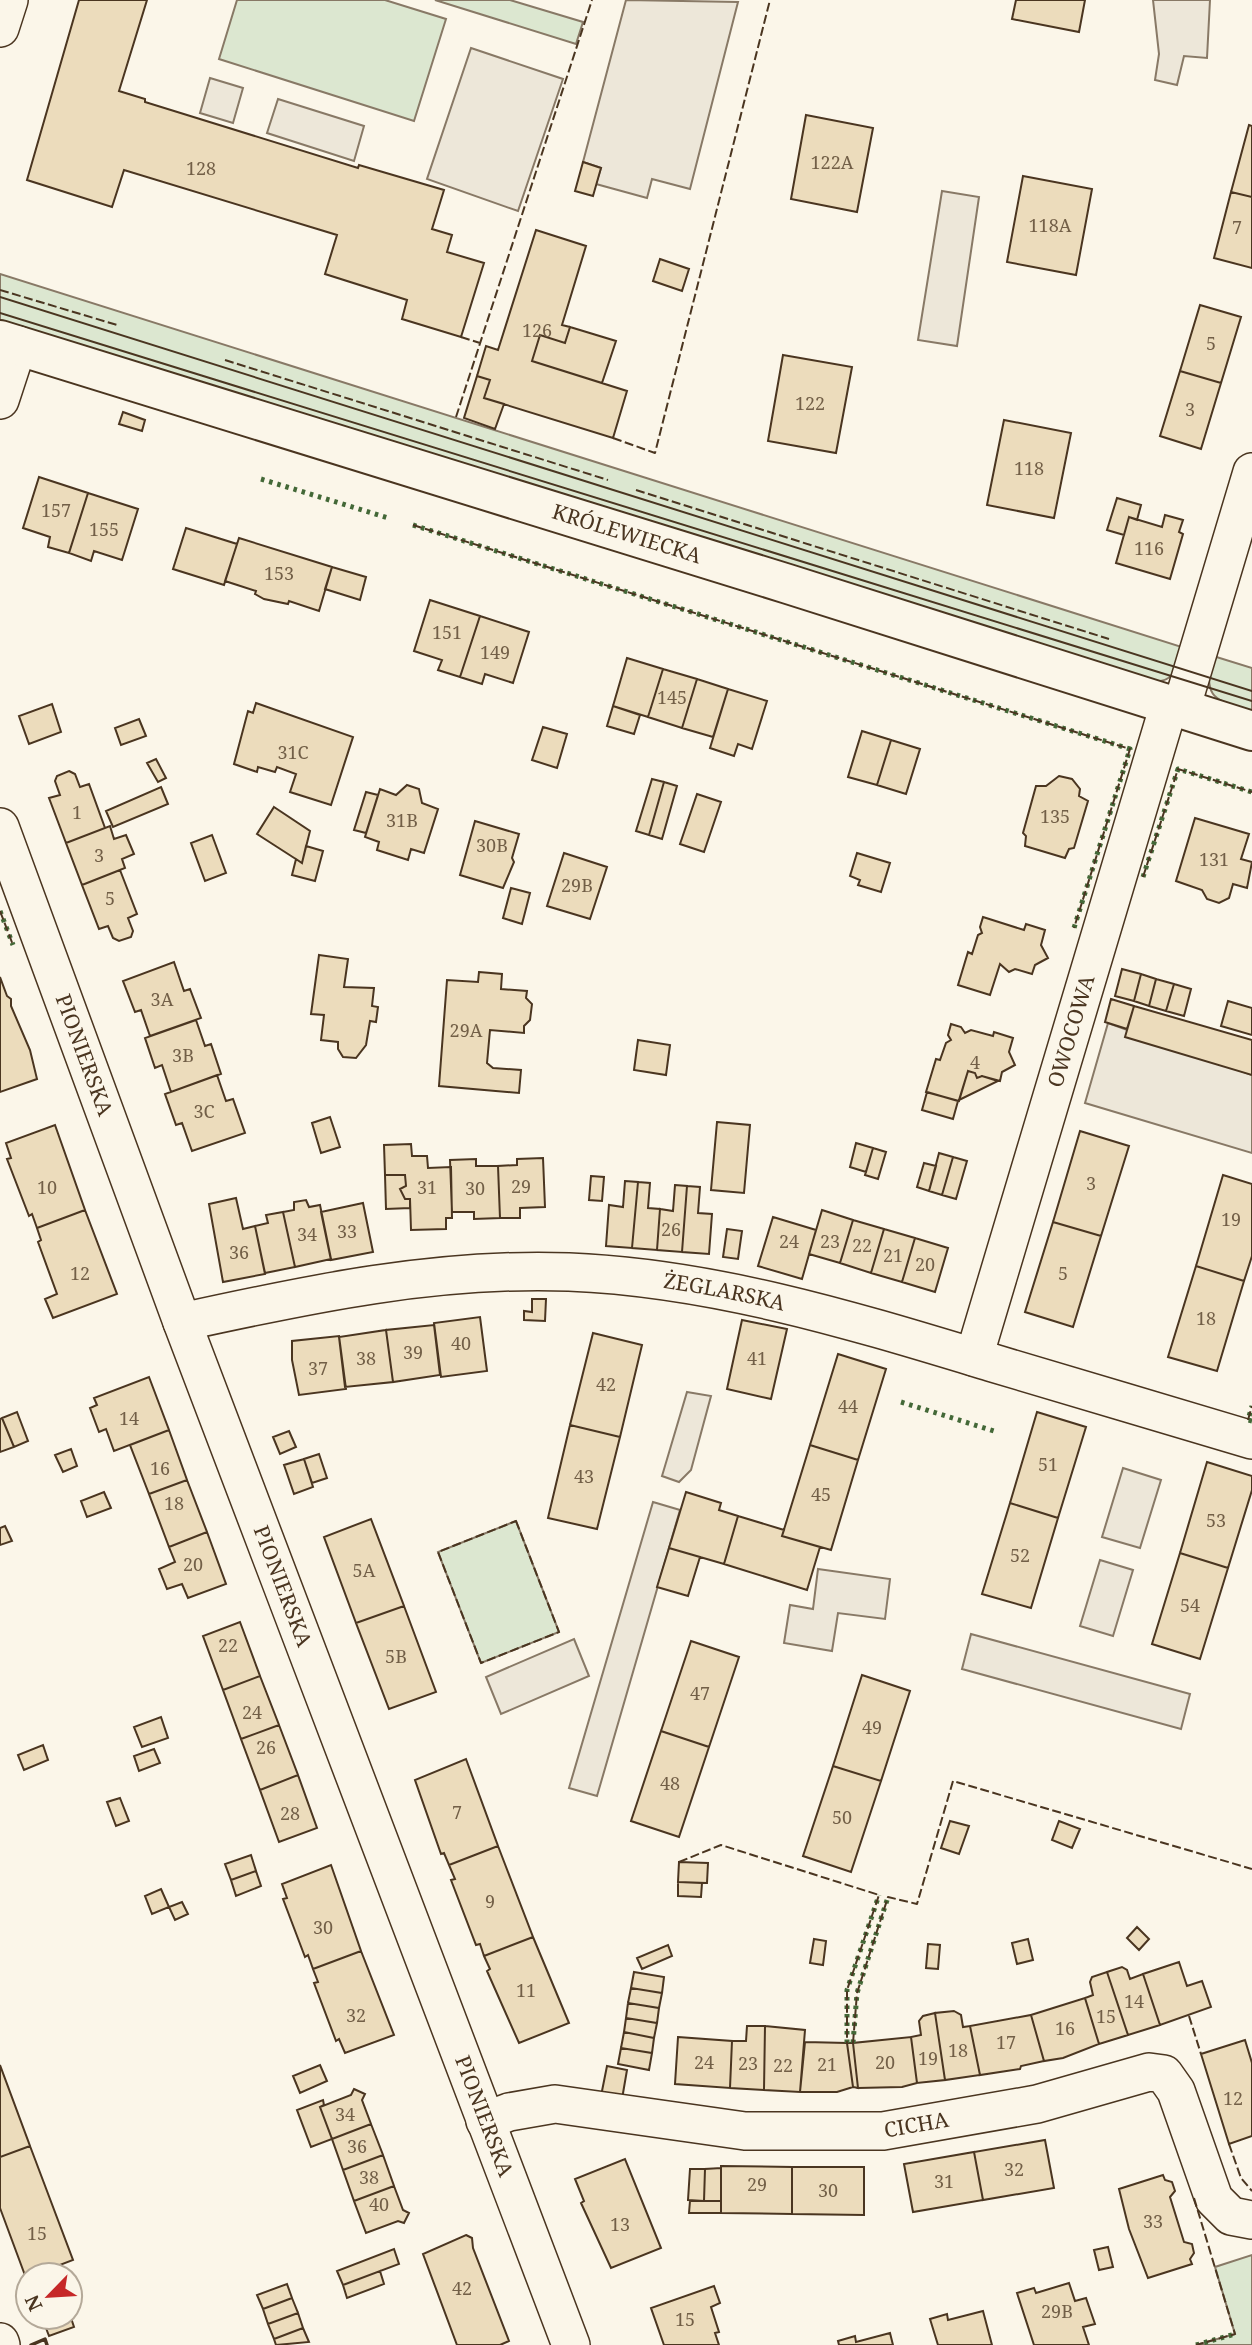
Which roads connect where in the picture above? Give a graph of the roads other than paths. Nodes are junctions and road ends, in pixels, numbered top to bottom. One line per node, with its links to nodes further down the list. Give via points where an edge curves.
1 (9, 0): 2 (street)
2 (0, 28)
3 (9, 343): 4 (street); 6 (main road, KRÓLEWIECKA)
4 (0, 400)
5 (1252, 472): 6 (street, OWOCOWA)
6 (1175, 707): 7 (main road, KRÓLEWIECKA); 10 (street, OWOCOWA)
7 (1252, 731)
8 (0, 827): 9 (street, PIONIERSKA)
9 (182, 1322): 10 (street, ŻEGLARSKA, via 385,1281 570,1272 722,1288 866,1323); 12 (street, PIONIERSKA)
10 (974, 1357): 11 (street, ŻEGLARSKA)
11 (1252, 1440)
12 (485, 2121): 13 (street, CICHA, via 555,2104 745,2131 883,2131 1037,2104 1158,2072 1176,2091 1214,2199 1231,2216); 14 (street, PIONIERSKA)
13 (1252, 2220)
14 (571, 2345)

